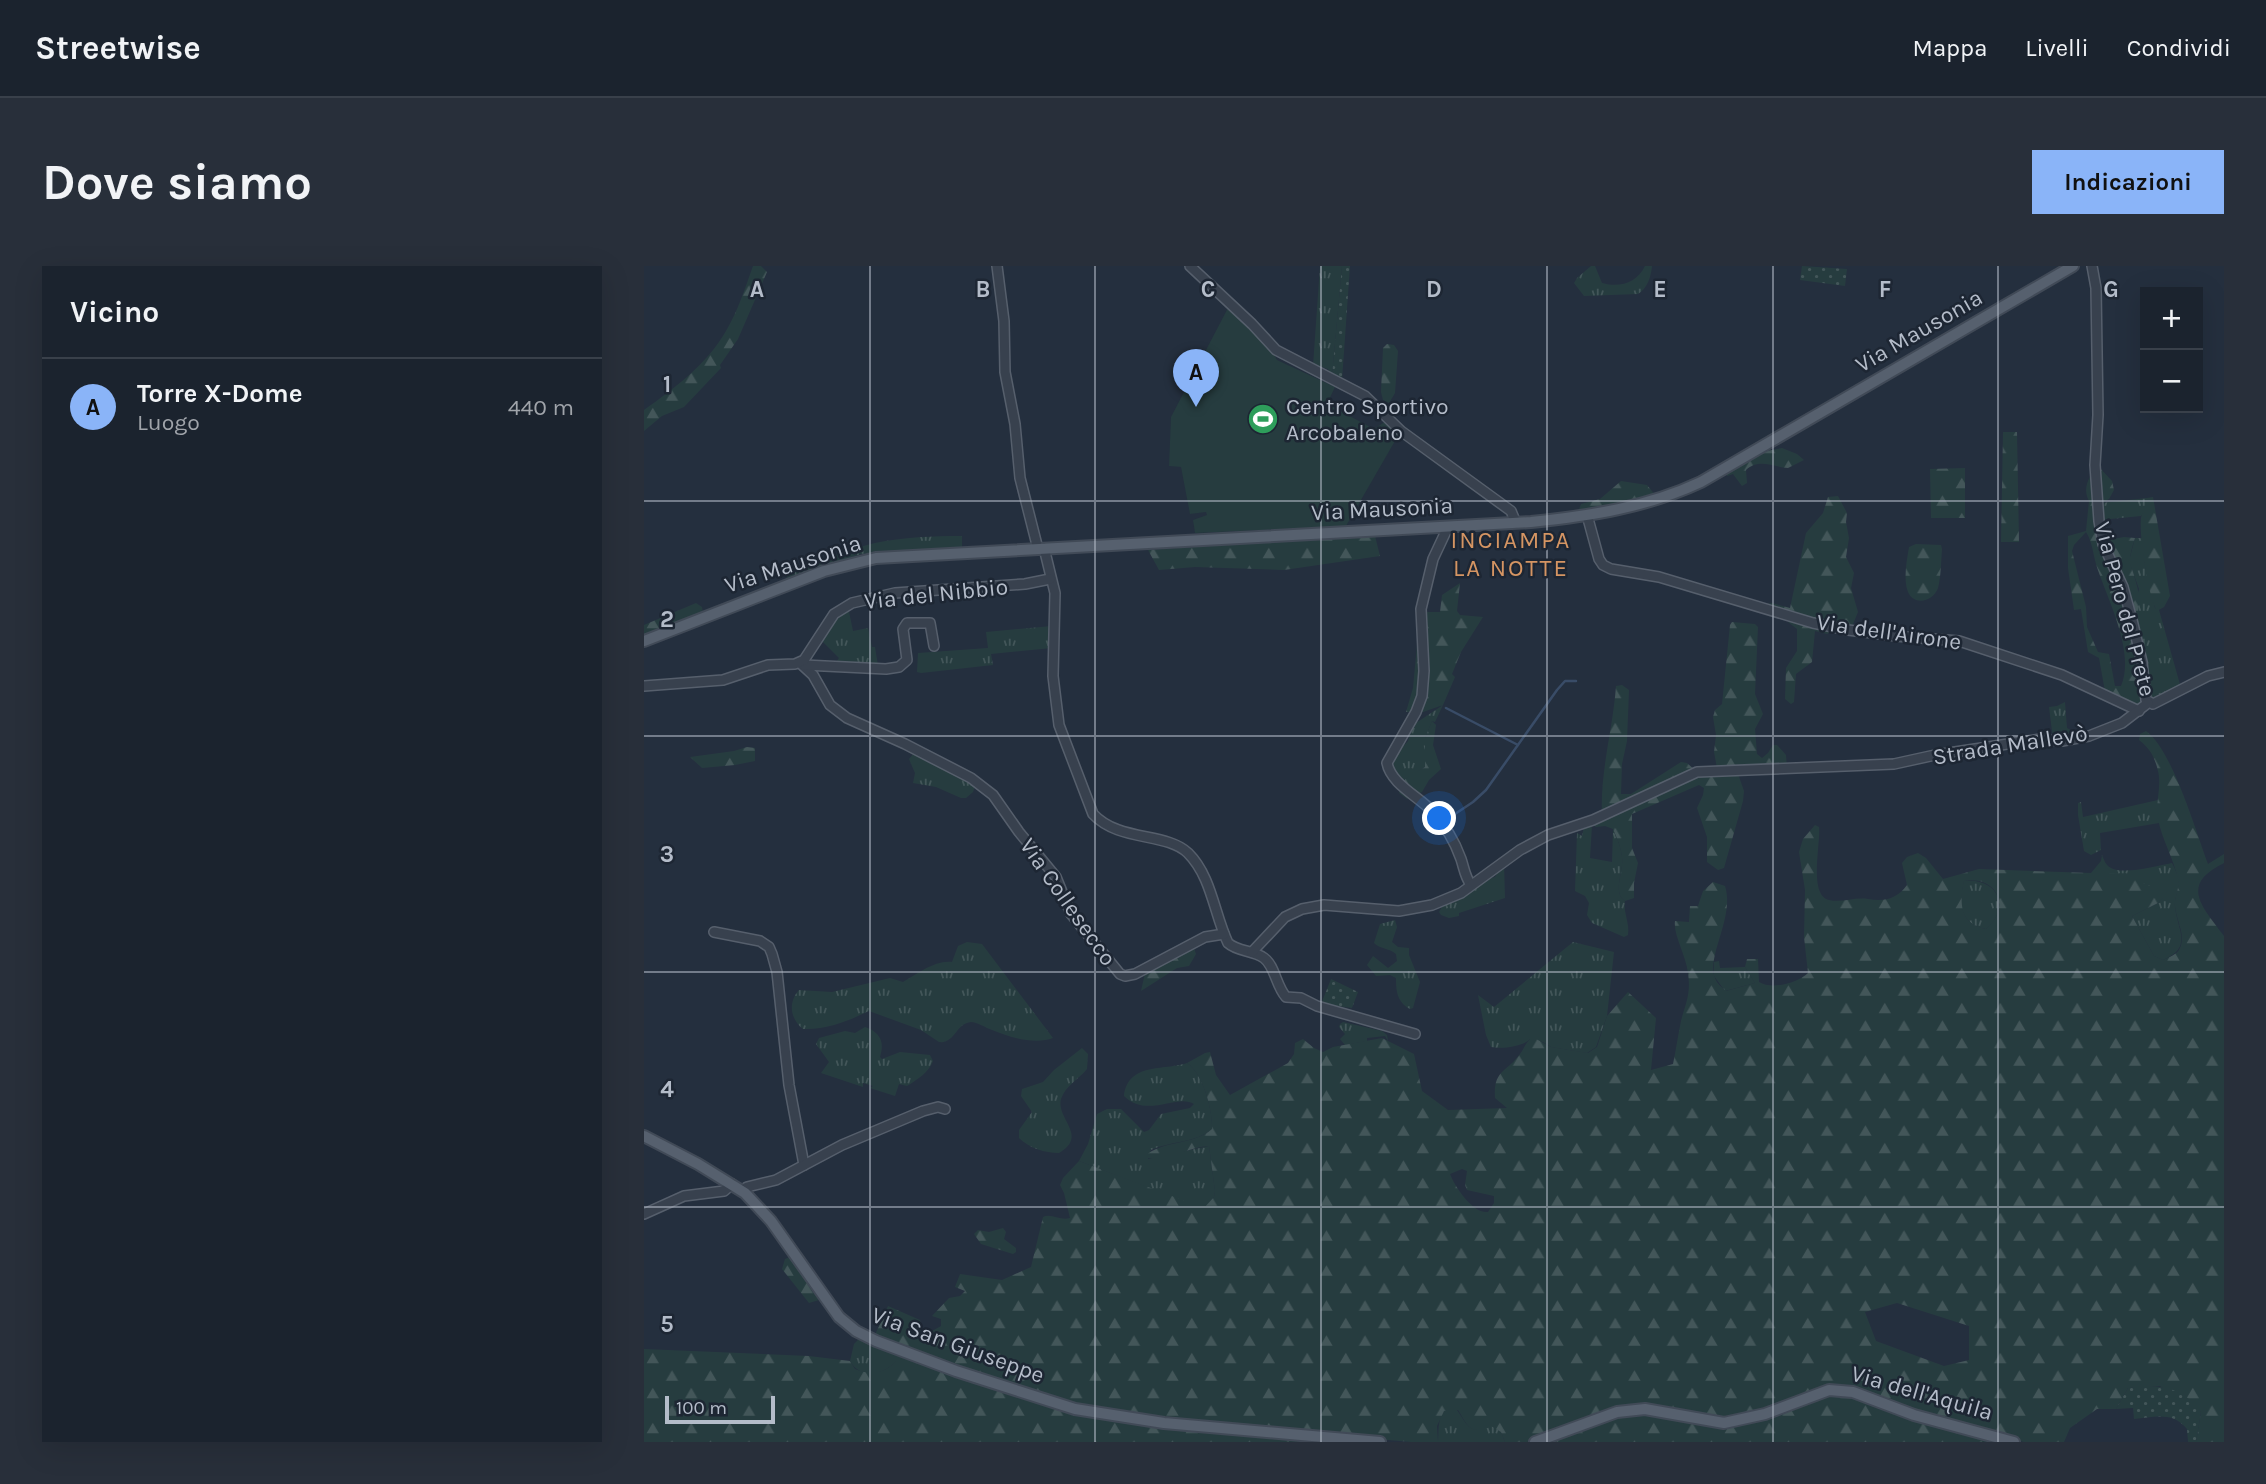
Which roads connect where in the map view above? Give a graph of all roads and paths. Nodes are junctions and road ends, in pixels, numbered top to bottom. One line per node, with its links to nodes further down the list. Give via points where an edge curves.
1 (997, 266): 8 (street, via 1020,478)
2 (1190, 266): 6 (street, via 1276,350 1365,396 1401,431 1511,511)
3 (2092, 266): 15 (street, Via Pero del Prete, via 2099,521 2132,620)
4 (2072, 267): 5 (main road, Via Mausonia, via 1702,482 1649,502)
5 (1587, 515): 6 (main road, Via Mausonia); 16 (street, Via dell'Airone, via 1600,559 1611,569 1659,577 1774,613 1848,630 1975,645 2062,676)
6 (1516, 523): 7 (main road, Via Mausonia)
7 (1448, 527): 8 (main road, Via Mausonia); 17 (street, via 1432,562 1421,609 1422,696 1387,763 1393,776 1442,824)
8 (1041, 549): 9 (street); 10 (main road, Via Mausonia, via 851,563)
9 (1050, 579): 12 (street, Via del Nibbio, via 895,593 847,605 834,614); 19 (street, via 1055,593 1053,676 1059,725 1091,811 1124,833 1175,845 1189,854 1211,894)
10 (644, 642)
11 (934, 646): 12 (street, via 930,623 907,623 903,629 907,660 899,667)
12 (802, 664): 14 (street, via 768,665 723,680); 19 (street, Via Collesecco, via 827,701 846,718 971,778 993,795 1056,877 1075,920 1121,974 1135,974 1205,937)
13 (2224, 672): 15 (street, Via Pero del Prete)
14 (644, 686)
15 (2148, 703): 16 (street, Strada Mallevò)
16 (2139, 711): 17 (street, Strada Mallevò, via 2089,736 2062,741 2041,739 1894,764 1697,772 1549,835)
17 (1471, 885): 20 (street, Strada Mallevò, via 1432,905 1399,911 1324,905 1302,909 1285,917)
18 (714, 932): 24 (street, via 760,942 772,954)
19 (1224, 934): 20 (street, via 1232,947)
20 (1252, 952): 21 (street, via 1268,961 1286,997)
21 (1415, 1034)
22 (945, 1109): 24 (street, via 923,1111)
23 (644, 1136): 25 (main road, Via San Giuseppe)
24 (804, 1165): 26 (street)
25 (732, 1184): 26 (main road, Via San Giuseppe); 27 (street, via 724,1191 684,1196)
26 (742, 1191): 28 (main road, Via San Giuseppe, via 764,1213 839,1317 876,1341 1075,1409 1164,1423)
27 (644, 1213)
28 (1380, 1442)
29 (1535, 1442): 30 (main road, Via dell'Aquila, via 1617,1412 1645,1409 1724,1423 1765,1414 1829,1390 1853,1392 1914,1415)
30 (2014, 1442)

